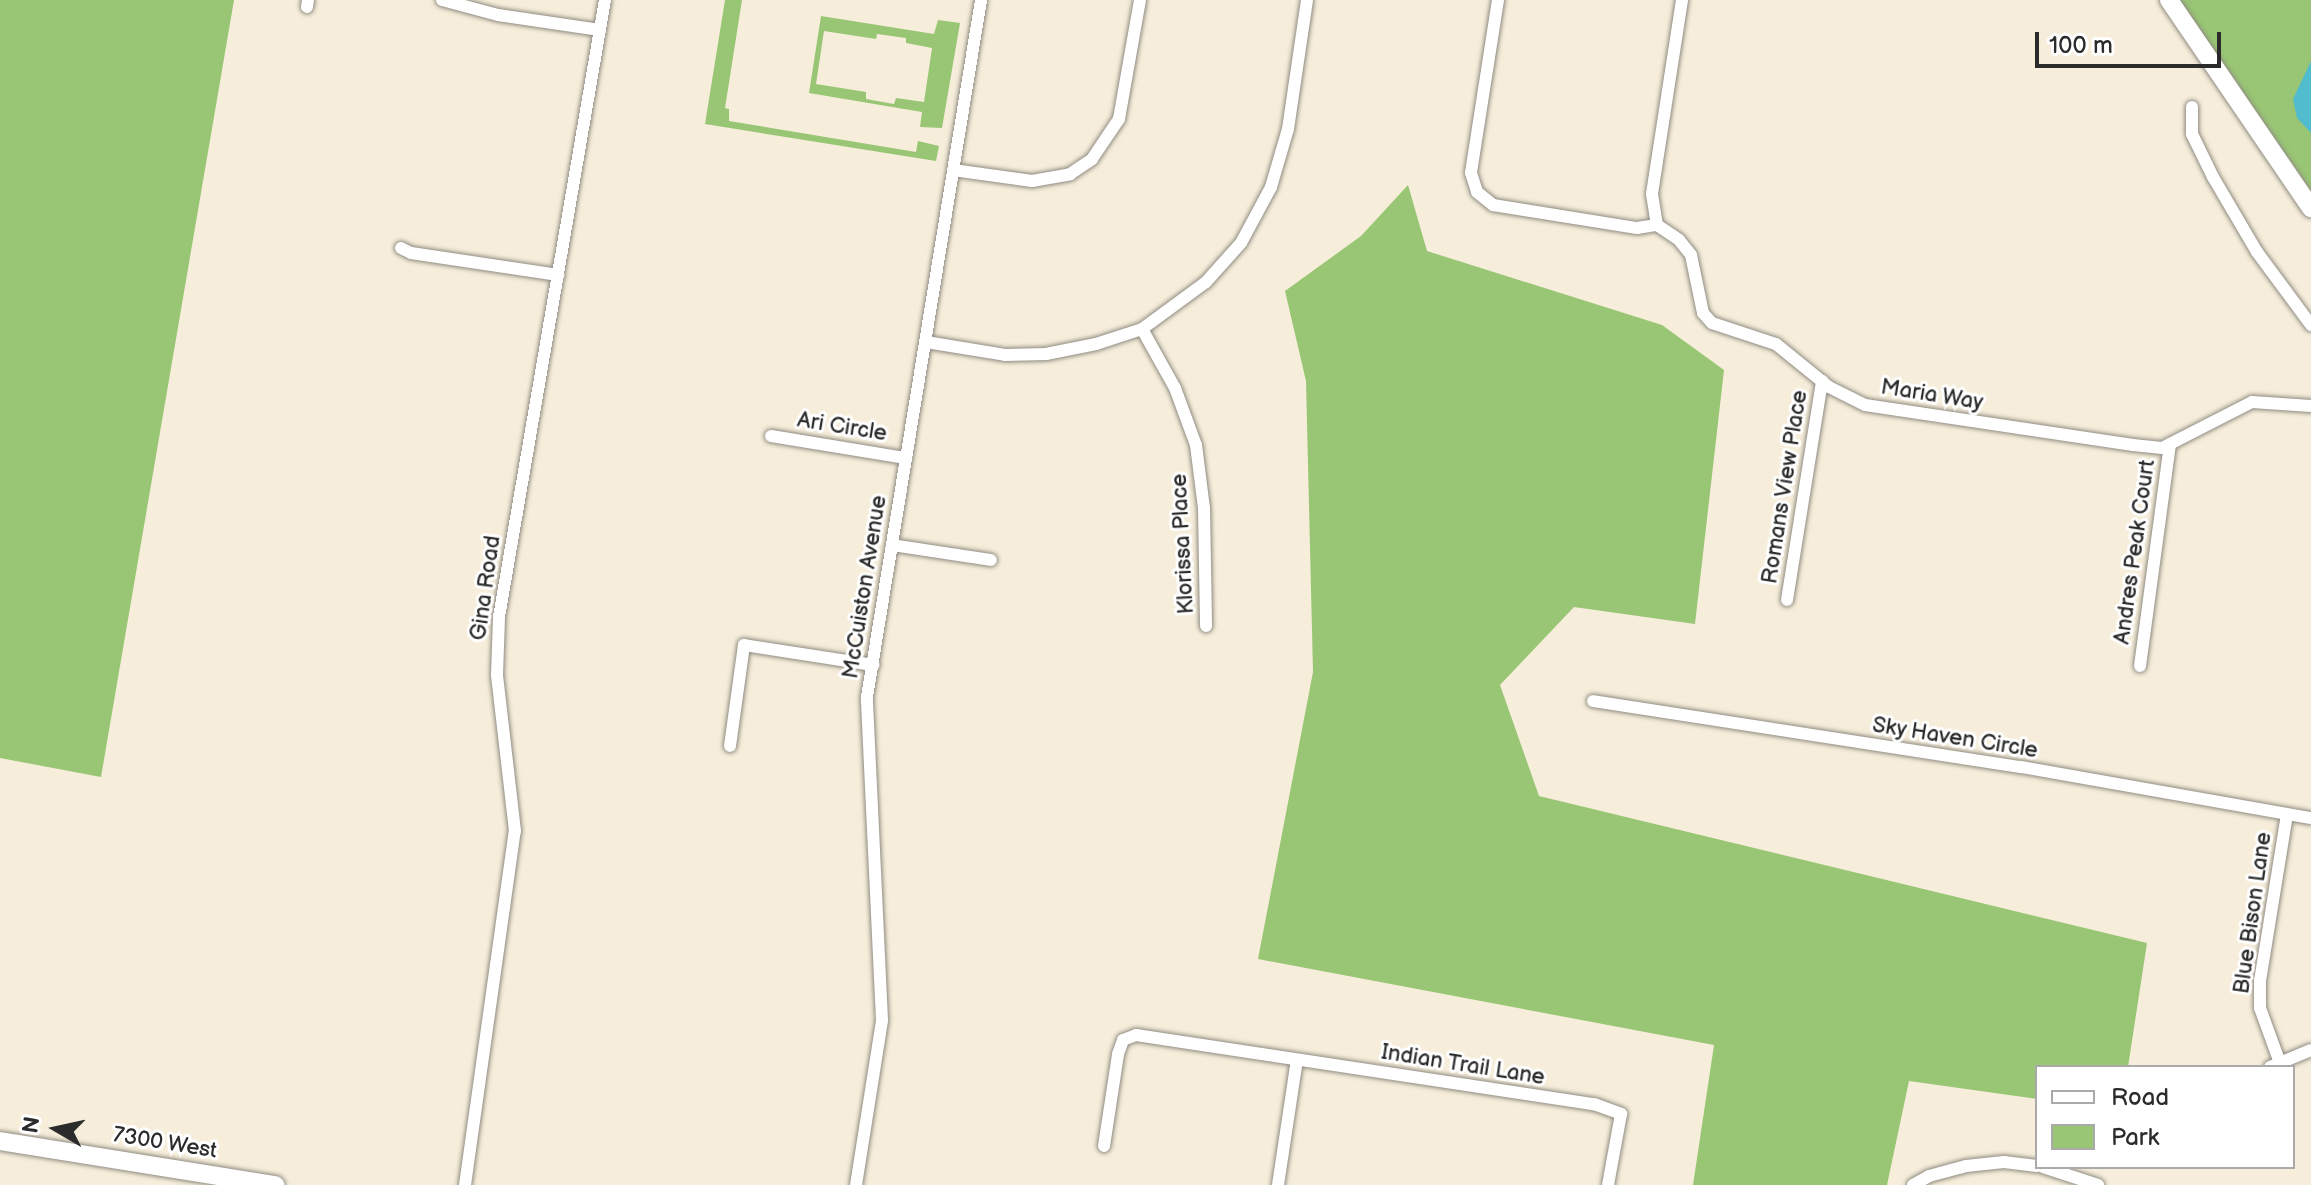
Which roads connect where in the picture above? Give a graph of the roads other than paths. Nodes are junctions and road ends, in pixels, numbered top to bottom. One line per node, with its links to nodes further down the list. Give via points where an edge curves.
1 (442, 0): 9 (street, via 498,15)
2 (605, 0): 9 (street, Gina Road)
3 (981, 0): 11 (street, McCuiston Avenue)
4 (1140, 0): 11 (street, via 1119,119 1092,159 1070,174 1032,181)
5 (1307, 0): 17 (street, via 1283,150 1258,214 1232,255 1206,282)
6 (1498, 0): 13 (street, via 1471,173 1477,192 1493,205 1637,228)
7 (1682, 0): 13 (street, via 1652,194)
8 (2169, 0): 12 (street)
9 (600, 30): 15 (street, Gina Road)
10 (2192, 107): 16 (street, via 2192,134 2213,177 2257,252)
11 (953, 170): 18 (street, McCuiston Avenue)
12 (2311, 208)
13 (1657, 225): 19 (street, Maria Way, via 1691,255 1703,313 1712,323 1776,344)
14 (401, 248): 15 (street)
15 (558, 275): 42 (street, Gina Road, via 499,617 497,675 515,831)
16 (2311, 325)
17 (1142, 329): 18 (street, via 1028,356); 27 (street, Klorissa Place, via 1175,388 1196,445 1204,508)
18 (926, 342): 23 (street, McCuiston Avenue)
19 (1822, 381): 22 (street, Maria Way, via 1879,408 2147,447); 26 (street, Romans View Place)
20 (2311, 406): 22 (street, Maria Way, via 2252,402)
21 (771, 436): 23 (street, Ari Circle)
22 (2170, 444): 29 (street, Andres Peak Court)
23 (906, 458): 24 (street, McCuiston Avenue)
24 (892, 545): 25 (street); 28 (street, McCuiston Avenue)
25 (991, 560)
26 (1787, 600)
27 (1206, 626)
28 (873, 665): 31 (street, via 744,645); 43 (street, McCuiston Avenue, via 868,737 882,1020)
29 (2140, 666)
30 (1593, 701): 32 (street, Sky Haven Circle)
31 (730, 746)
32 (2287, 814): 33 (street, Sky Haven Circle); 36 (street, Blue Bison Lane, via 2260,981 2260,1008)
33 (2311, 818)
34 (2311, 1050): 36 (street)
35 (1297, 1060): 38 (street, Indian Trail Lane, via 1129,1036 1118,1054); 44 (street); 45 (street, Indian Trail Lane, via 1594,1104 1621,1114)
36 (2275, 1065)
37 (0, 1141): 41 (street, 7300 West)
38 (1104, 1146)
39 (2035, 1166): 46 (street, via 1966,1166)
40 (2049, 1169): 47 (street)
41 (276, 1185)
42 (465, 1185)
43 (856, 1185)
44 (1278, 1185)
45 (1608, 1185)
46 (1913, 1185)
47 (2098, 1185)

